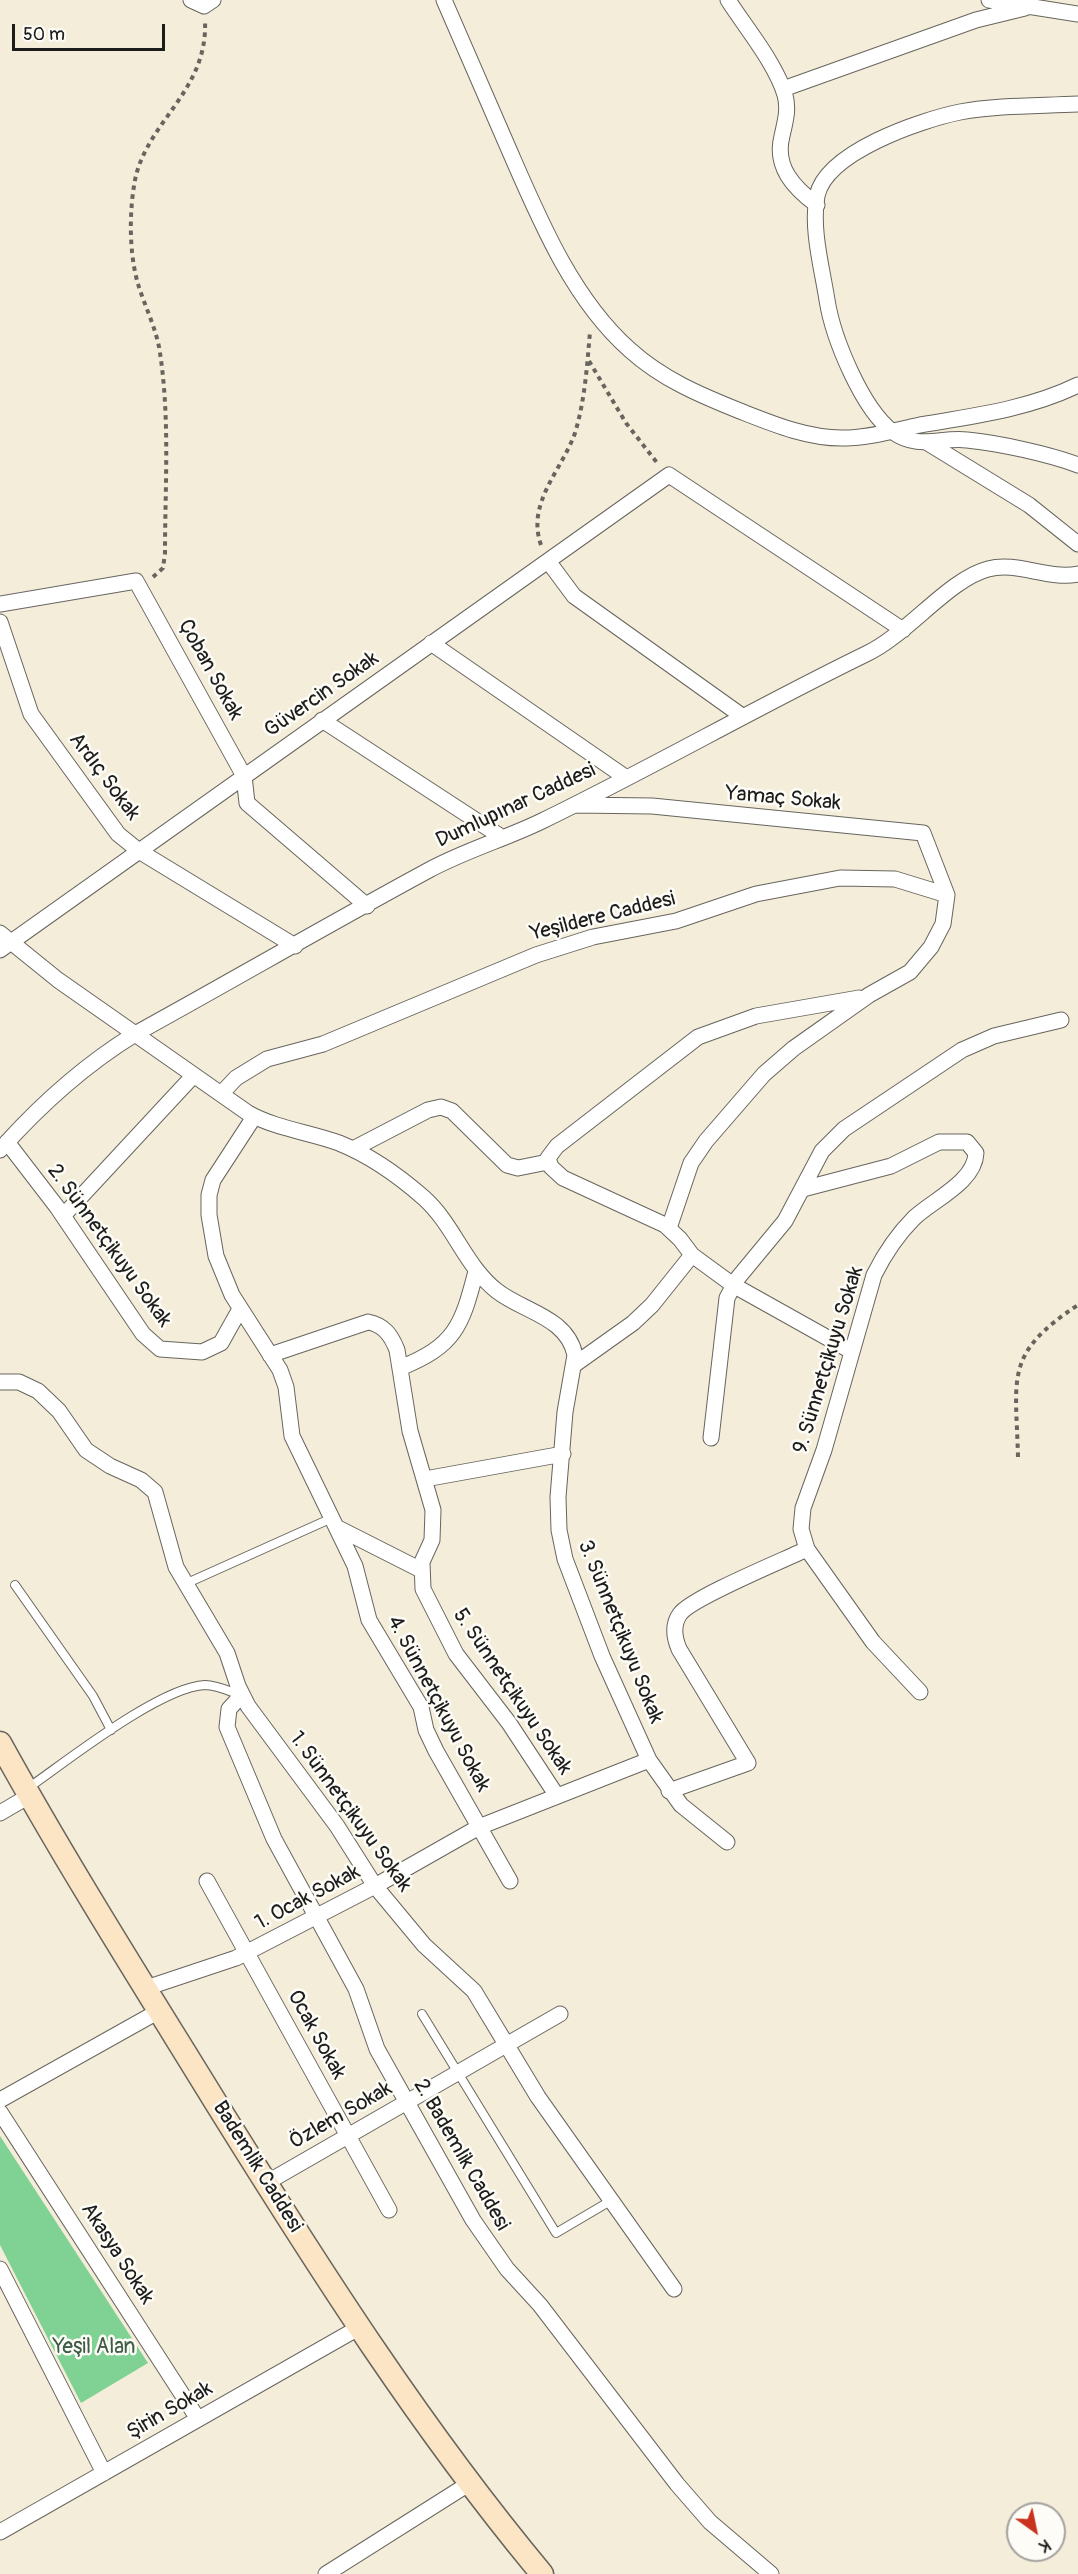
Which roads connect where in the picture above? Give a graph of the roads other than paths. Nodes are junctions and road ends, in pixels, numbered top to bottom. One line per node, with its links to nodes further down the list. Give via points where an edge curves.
1 (444, 0): 10 (street, via 537,211 592,307 613,333 670,380 762,419 819,436 846,438)
2 (728, 0): 6 (street)
3 (989, 0): 4 (street)
4 (1026, 8): 5 (street); 6 (street, via 976,20)
5 (1078, 14)
6 (783, 89): 8 (street, via 787,115 780,146 783,168 794,185)
7 (1078, 104): 8 (street, via 961,112 911,127 853,153 837,165 823,180)
8 (817, 205): 10 (street, via 818,242 838,347 869,402)
9 (1078, 385): 10 (street, via 1052,397 986,414)
10 (891, 430): 11 (street, via 910,442)
11 (928, 443): 12 (street, via 970,440); 13 (street, via 1029,505)
12 (1078, 465)
13 (1078, 544)
14 (548, 561): 18 (street, Güvercin Sokak, via 669,475); 19 (street, Güvercin Sokak); 20 (street, via 579,600)
15 (1078, 573): 18 (street, Dumlupınar Caddesi, via 990,568 959,584)
16 (0, 604): 22 (street, Çoban Sokak, via 136,581)
17 (0, 622): 26 (street, Ardıç Sokak, via 31,714 118,834)
18 (903, 630): 20 (street, Dumlupınar Caddesi, via 869,653)
19 (431, 643): 21 (street, Güvercin Sokak); 23 (street)
20 (742, 716): 23 (street, Dumlupınar Caddesi)
21 (322, 720): 22 (street, Güvercin Sokak); 25 (street)
22 (244, 776): 26 (street, Güvercin Sokak); 28 (street, Çoban Sokak, via 248,803)
23 (626, 777): 24 (street, Dumlupınar Caddesi)
24 (573, 805): 25 (street, Dumlupınar Caddesi); 27 (street, Yamaç Sokak, via 652,806 923,833)
25 (503, 838): 28 (street, Dumlupınar Caddesi, via 451,859)
26 (139, 851): 29 (street, Güvercin Sokak); 30 (street, Ardıç Sokak)
27 (947, 895): 31 (street, via 943,924 920,961 899,980); 35 (street, Yeşildere Caddesi, via 895,879 822,881 756,894 676,921 593,937 536,955 323,1044 267,1059 236,1078)
28 (367, 906): 30 (street, Dumlupınar Caddesi)
29 (4, 942): 33 (street, 3. Sünnetçikuyu Sokak)
30 (295, 946): 33 (street, Dumlupınar Caddesi)
31 (869, 995): 39 (street, via 756,1016 698,1037 557,1146 549,1154); 42 (street, via 778,1061 731,1111 691,1163)
32 (1061, 1020): 40 (street, via 994,1036 939,1064 831,1140)
33 (135, 1034): 34 (street, 3. Sünnetçikuyu Sokak); 37 (street, Dumlupınar Caddesi, via 47,1099)
34 (194, 1075): 35 (street, 3. Sünnetçikuyu Sokak); 41 (street)
35 (221, 1094): 36 (street, 3. Sünnetçikuyu Sokak)
36 (254, 1117): 38 (street, 3. Sünnetçikuyu Sokak); 46 (street, 4. Sünnetçikuyu Sokak, via 224,1161 209,1196 216,1256)
37 (3, 1146): 41 (street, 2. Sünnetçikuyu Sokak)
38 (353, 1149): 39 (street, via 441,1107 452,1111 507,1165 518,1168); 44 (street, 3. Sünnetçikuyu Sokak, via 436,1209)
39 (548, 1162): 42 (street, via 566,1181)
40 (803, 1189): 45 (street, via 785,1221); 47 (street, 9. Sünnetçikuyu Sokak, via 891,1166 939,1142 967,1142 976,1153 965,1177 916,1217 882,1258)
41 (63, 1216): 46 (street, 2. Sünnetçikuyu Sokak, via 143,1334 160,1349 202,1352 214,1348 226,1337)
42 (669, 1228): 43 (street)
43 (692, 1255): 45 (street); 49 (street, via 640,1317)
44 (476, 1271): 49 (street, 3. Sünnetçikuyu Sokak, via 498,1292 562,1329 573,1347); 50 (street, via 466,1312 448,1340)
45 (733, 1285): 47 (street); 52 (street, via 724,1317)
46 (240, 1309): 48 (street, 4. Sünnetçikuyu Sokak)
47 (851, 1351): 56 (street, 9. Sünnetçikuyu Sokak, via 824,1450 803,1508 801,1529)
48 (270, 1355): 50 (street, 5. Sünnetçikuyu Sokak, via 368,1322 385,1329 393,1339); 55 (street, 4. Sünnetçikuyu Sokak, via 286,1387 292,1436)
49 (574, 1365): 53 (street, 3. Sünnetçikuyu Sokak)
50 (400, 1368): 54 (street, 5. Sünnetçikuyu Sokak, via 410,1431)
51 (0, 1382): 58 (street, 1. Sünnetçikuyu Sokak, via 19,1382 38,1391 59,1411 93,1456 148,1485 159,1501 171,1554)
52 (711, 1438)
53 (563, 1454): 54 (street); 64 (street, 3. Sünnetçikuyu Sokak, via 558,1506 565,1559 602,1656)
54 (425, 1479): 57 (street, 5. Sünnetçikuyu Sokak, via 434,1524)
55 (334, 1522): 57 (street); 58 (lane); 69 (street, 4. Sünnetçikuyu Sokak, via 357,1574 373,1628 421,1707 436,1751)
56 (807, 1549): 60 (street, 9. Sünnetçikuyu Sokak, via 873,1642); 65 (street, via 695,1601 678,1616 674,1631 679,1649 748,1763)
57 (422, 1570): 67 (street, 5. Sünnetçikuyu Sokak, via 423,1589 441,1629)
58 (185, 1584): 61 (street, 1. Sünnetçikuyu Sokak, via 227,1653)
59 (15, 1585): 62 (lane, via 93,1696)
60 (920, 1692)
61 (241, 1696): 62 (lane, via 218,1686 189,1687); 73 (street, 1. Sünnetçikuyu Sokak, via 337,1826); 74 (street, 2. Bademlik Caddesi, via 229,1709 231,1741 274,1839)
62 (111, 1730): 66 (lane)
63 (0, 1743): 66 (street, Bademlik Caddesi)
64 (649, 1760): 65 (street, 3. Sünnetçikuyu Sokak); 67 (street, 1. Ocak Sokak)
65 (669, 1791): 70 (street, 3. Sünnetçikuyu Sokak, via 693,1817)
66 (28, 1793): 68 (street); 76 (street, Bademlik Caddesi)
67 (557, 1796): 69 (street, 1. Ocak Sokak)
68 (0, 1813)
69 (479, 1827): 72 (street, 4. Sünnetçikuyu Sokak); 73 (street, 1. Ocak Sokak)
70 (728, 1842)
71 (207, 1881): 75 (street, Ocak Sokak)
72 (510, 1881)
73 (375, 1887): 74 (street, 1. Ocak Sokak); 80 (street, 1. Sünnetçikuyu Sokak, via 424,1945 467,1982)
74 (318, 1917): 75 (street, 1. Ocak Sokak); 83 (street, 2. Bademlik Caddesi, via 356,1989 370,2034)
75 (247, 1953): 76 (street, 1. Ocak Sokak); 85 (street, Ocak Sokak)
76 (146, 1988): 77 (street, Bademlik Caddesi)
77 (159, 2010): 82 (street); 86 (street, Bademlik Caddesi)
78 (422, 2014): 81 (lane)
79 (560, 2014): 80 (street, Özlem Sokak)
80 (507, 2044): 81 (street, Özlem Sokak); 87 (street, 1. Sünnetçikuyu Sokak, via 538,2097)
81 (458, 2073): 83 (street, Özlem Sokak); 87 (lane, via 556,2233)
82 (0, 2100)
83 (406, 2103): 85 (street, Özlem Sokak); 98 (street, 2. Bademlik Caddesi, via 472,2220 507,2269 540,2305 696,2506)
84 (0, 2112): 92 (street, Akasya Sokak)
85 (348, 2136): 86 (street, Özlem Sokak); 88 (street, Ocak Sokak)
86 (267, 2183): 91 (street, Bademlik Caddesi)
87 (612, 2200): 90 (street, 1. Sünnetçikuyu Sokak)
88 (389, 2210)
89 (0, 2268): 93 (street)
90 (675, 2289)
91 (360, 2327): 92 (street, Şirin Sokak); 94 (street, Bademlik Caddesi)
92 (198, 2419): 93 (street, Şirin Sokak)
93 (104, 2473): 95 (street, Şirin Sokak)
94 (470, 2483): 96 (street); 97 (street, Bademlik Caddesi)
95 (0, 2532)
96 (327, 2574)
97 (542, 2574)
98 (771, 2574)

